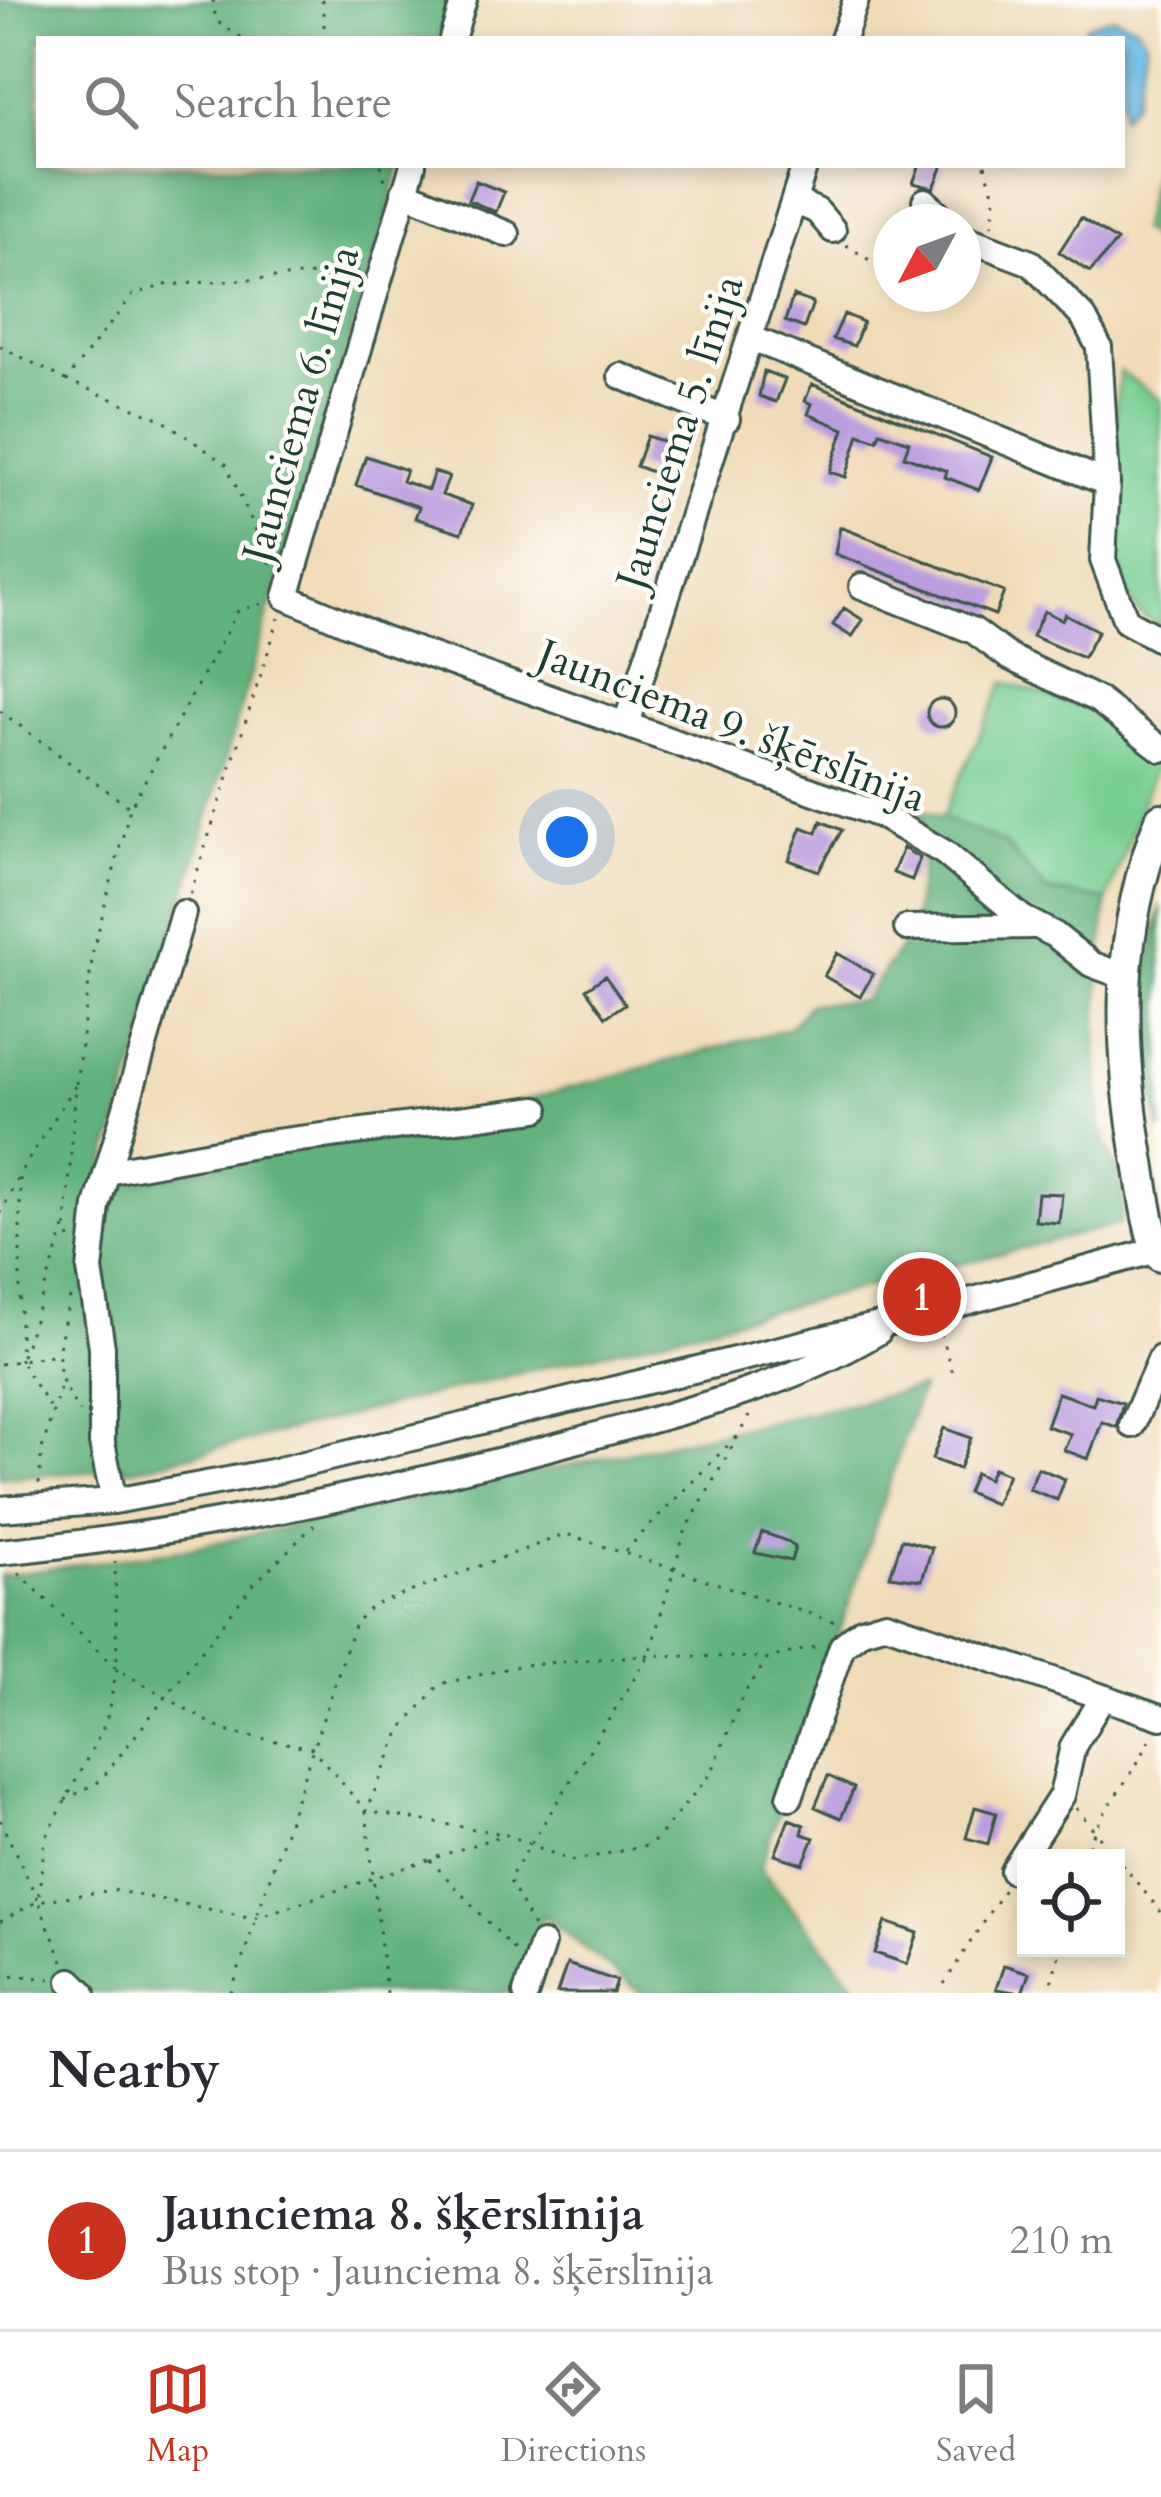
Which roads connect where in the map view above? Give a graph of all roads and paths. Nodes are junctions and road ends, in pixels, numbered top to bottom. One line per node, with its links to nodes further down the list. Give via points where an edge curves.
1 (213, 0): 5 (path, via 216,21)
2 (322, 0): 6 (path)
3 (464, 0): 7 (street)
4 (856, 0): 8 (street)
5 (239, 36)
6 (325, 36)
7 (453, 36)
8 (844, 36)
9 (412, 168): 12 (street, Jaunciema 6. līnija)
10 (804, 168): 13 (street, Jaunciema 5. līnija)
11 (987, 168): 19 (path, via 995,199)
12 (404, 193): 17 (street); 21 (street, Jaunciema 6. līnija)
13 (794, 201): 16 (street, via 818,211); 22 (street, Jaunciema 5. līnija)
14 (925, 201): 15 (street)
15 (928, 204)
16 (832, 230): 20 (path)
17 (507, 234)
18 (981, 242): 19 (street)
19 (990, 245): 27 (street, via 1031,263 1084,318 1100,347)
20 (873, 262)
21 (381, 271): 25 (path, via 165,285 133,295); 29 (street, Jaunciema 6. līnija)
22 (753, 339): 26 (street, Jaunciema 5. līnija); 27 (street)
23 (0, 346): 25 (path)
24 (621, 376): 26 (street)
25 (66, 380): 29 (path, via 160,419 226,464)
26 (728, 419): 32 (street, Jaunciema 5. līnija)
27 (1107, 483): 30 (street, via 1103,560 1126,621)
28 (862, 586): 33 (street, via 974,632 1098,700)
29 (286, 597): 32 (street, Jaunciema 9. šķērslīnija); 34 (path, via 238,611); 36 (path)
30 (1161, 640)
31 (0, 712): 34 (path)
32 (627, 721): 37 (street, Jaunciema 9. šķērslīnija, via 880,815 945,853)
33 (1161, 749)
34 (130, 808): 40 (path, via 93,951)
35 (1161, 819): 39 (main road, via 1132,905)
36 (184, 913): 42 (street)
37 (1036, 926): 38 (street); 39 (street, Jaunciema 9. šķērslīnija)
38 (908, 928)
39 (1123, 976): 47 (main road, via 1122,1056)
40 (76, 1084): 43 (path); 45 (path)
41 (537, 1109): 42 (street)
42 (107, 1172): 61 (street, via 90,1270 102,1347)
43 (20, 1173): 44 (path); 53 (path)
44 (0, 1214)
45 (66, 1224): 46 (path); 53 (path)
46 (72, 1246)
47 (1159, 1253): 49 (street)
48 (72, 1290): 51 (path)
49 (896, 1321): 56 (street, via 824,1365); 65 (street, via 271,1472 114,1501)
50 (940, 1334): 55 (path)
51 (57, 1354): 53 (path); 57 (path)
52 (1161, 1358): 59 (street)
53 (20, 1361): 54 (path); 58 (path)
54 (0, 1364)
55 (955, 1379)
56 (767, 1384): 60 (path); 64 (street)
57 (60, 1385): 58 (path); 61 (path)
58 (53, 1414): 62 (path)
59 (1132, 1425)
60 (738, 1435): 67 (path); 69 (path)
61 (102, 1443): 63 (street)
62 (39, 1486)
63 (112, 1491)
64 (335, 1502): 66 (street, via 116,1541); 76 (path, via 253,1586)
65 (0, 1509)
66 (0, 1552)
67 (624, 1552): 69 (path); 78 (path, via 566,1534 372,1606 355,1624)
68 (116, 1556): 74 (path)
69 (671, 1567): 71 (path); 72 (path)
70 (19, 1573): 74 (path)
71 (852, 1638): 73 (path); 75 (street, via 886,1624); 80 (street)
72 (649, 1654): 73 (path); 82 (path, via 523,1665 440,1684 401,1730); 86 (path)
73 (768, 1658): 86 (path, via 743,1695 711,1774 651,1845 571,1861)
74 (118, 1669): 76 (path); 81 (path, via 106,1722)
75 (1102, 1697): 77 (street); 79 (street, via 1073,1746)
76 (164, 1699): 78 (path, via 224,1731); 81 (path, via 100,1781)
77 (1160, 1717): 84 (path, via 1141,1760)
78 (312, 1748): 82 (path); 93 (path)
79 (1062, 1795): 84 (path); 89 (street)
80 (790, 1797)
81 (62, 1802): 91 (path, via 45,1840)
82 (366, 1811): 85 (path); 90 (path)
83 (0, 1820): 91 (path)
84 (1094, 1825): 87 (path); 92 (path)
85 (506, 1834): 86 (path); 88 (path)
86 (527, 1843): 95 (path, via 509,1879)
87 (1087, 1849)
88 (429, 1859): 90 (path); 98 (path)
89 (1013, 1871): 99 (path)
90 (373, 1878): 93 (path); 102 (path)
91 (38, 1901): 93 (path, via 113,1890); 94 (path); 100 (path)
92 (1161, 1912)
93 (254, 1918): 101 (path)
94 (0, 1922)
95 (542, 1944): 98 (street)
96 (1058, 1957): 103 (path)
97 (0, 1974): 100 (path)
98 (530, 1982)
99 (944, 1984)
100 (77, 1987)
101 (231, 1993)
102 (386, 1993)
103 (1048, 1993)

